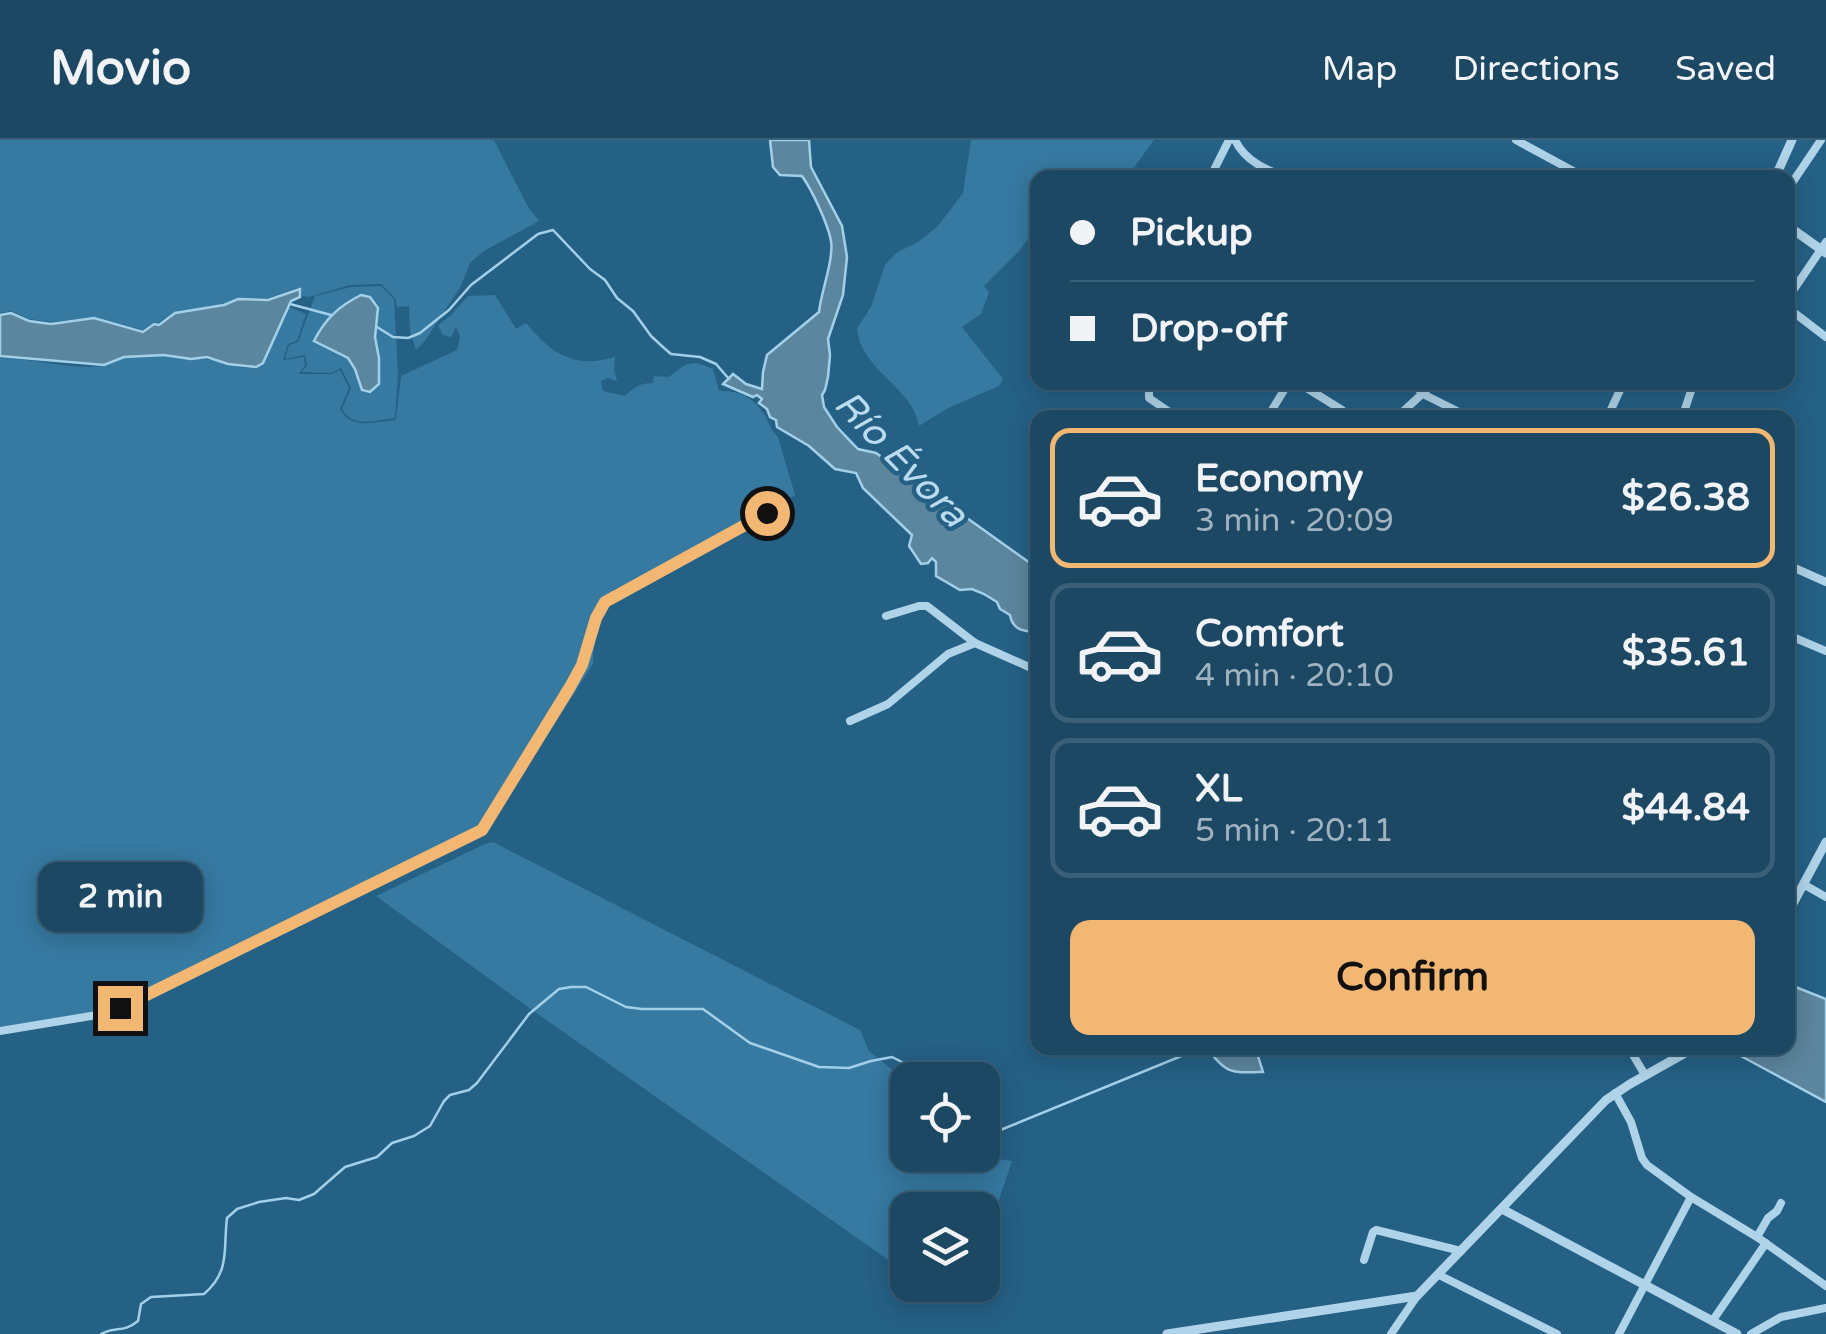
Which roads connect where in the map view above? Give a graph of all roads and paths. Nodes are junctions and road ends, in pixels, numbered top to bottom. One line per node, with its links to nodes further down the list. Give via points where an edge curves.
1 (1232, 140): 5 (street); 6 (street)
2 (1516, 140): 7 (street)
3 (1792, 140): 8 (street)
4 (1822, 140): 9 (street)
5 (1215, 170)
6 (1272, 170)
7 (1571, 170)
8 (1779, 170)
9 (1795, 179)
10 (1795, 230): 11 (street)
11 (1824, 248): 12 (street)
12 (1795, 288)
13 (1795, 314): 14 (street)
14 (1826, 338)
15 (1149, 390): 20 (street, via 1149,398)
16 (1306, 390): 21 (street)
17 (1419, 390): 19 (street)
18 (1427, 390): 19 (street)
19 (1423, 394): 22 (street); 23 (street)
20 (1166, 410)
21 (1338, 410)
22 (1405, 410)
23 (1454, 410)
24 (767, 513): 37 (street, via 605,602 582,665 482,830 120,1008)
25 (1795, 567): 26 (street)
26 (1826, 582)
27 (886, 616): 29 (street, via 927,606)
28 (1795, 638): 30 (street)
29 (975, 644): 31 (street); 32 (street, via 948,654 888,704)
30 (1826, 651)
31 (1030, 667)
32 (850, 722)
33 (1826, 842): 34 (street)
34 (1802, 884): 35 (street); 36 (street)
35 (1795, 898)
36 (1826, 898)
37 (0, 1031)
38 (1633, 1055): 40 (street)
39 (1681, 1055): 40 (street)
40 (1645, 1075): 41 (street)
41 (1615, 1093): 42 (street, via 1644,1162); 44 (street)
42 (1691, 1197): 45 (street); 50 (street)
43 (1781, 1203): 45 (street)
44 (1502, 1209): 47 (street); 50 (street)
45 (1757, 1237): 46 (street)
46 (1766, 1243): 51 (street); 54 (street)
47 (1462, 1251): 48 (street, via 1376,1230); 49 (street)
48 (1364, 1260)
49 (1439, 1275): 52 (street); 57 (street)
50 (1645, 1284): 54 (street); 58 (street)
51 (1826, 1286)
52 (1417, 1296): 55 (street); 56 (street)
53 (1826, 1308): 60 (street, via 1781,1317)
54 (1712, 1320): 59 (street)
55 (1166, 1334)
56 (1391, 1334)
57 (1557, 1334)
58 (1619, 1334)
59 (1737, 1334)
60 (1751, 1334)

